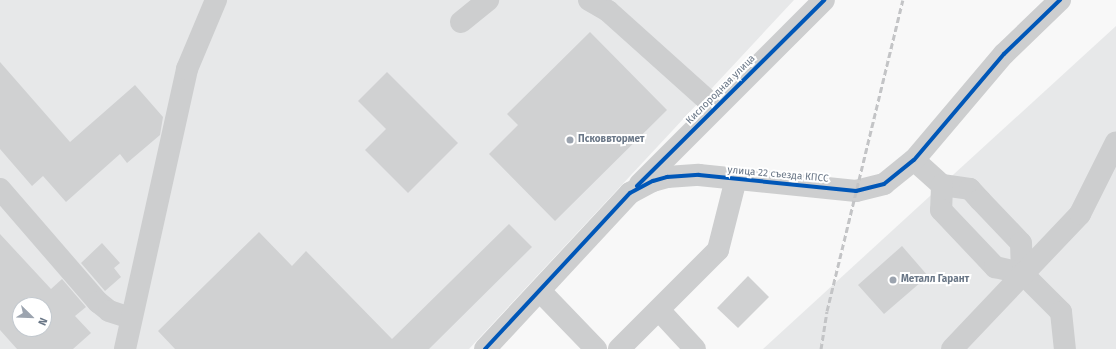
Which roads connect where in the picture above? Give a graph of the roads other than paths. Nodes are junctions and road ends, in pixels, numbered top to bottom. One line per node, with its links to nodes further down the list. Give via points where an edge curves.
1 (216, 0): 17 (street, via 187,69)
2 (488, 0): 6 (street)
3 (589, 0): 7 (street, via 608,11)
4 (824, 0): 7 (street, Кислородная улица)
5 (1060, 0): 9 (street, улица 22 съезда КПСС, via 1004,54)
6 (460, 22)
7 (715, 107): 13 (street, Кислородная улица)
8 (1116, 142): 14 (street, via 1080,214)
9 (914, 160): 10 (street, улица 22 съезда КПСС, via 884,184 856,191); 11 (street)
10 (736, 179): 13 (street, улица 22 съезда КПСС, via 667,177); 16 (street, via 718,250)
11 (942, 185): 14 (street, via 941,210 996,267); 14 (street, via 970,189 1021,243)
12 (0, 189): 17 (street, via 98,302 109,311)
13 (630, 193): 15 (street, улица 22 съезда КПСС)
14 (1022, 272): 23 (street); 24 (street, via 1061,312)
15 (540, 290): 19 (street, улица 22 съезда КПСС); 20 (street)
16 (659, 310): 21 (street); 22 (street)
17 (131, 318): 18 (street)
18 (125, 349)
19 (486, 349)
20 (596, 349)
21 (619, 349)
22 (695, 349)
23 (952, 349)
24 (1065, 349)

